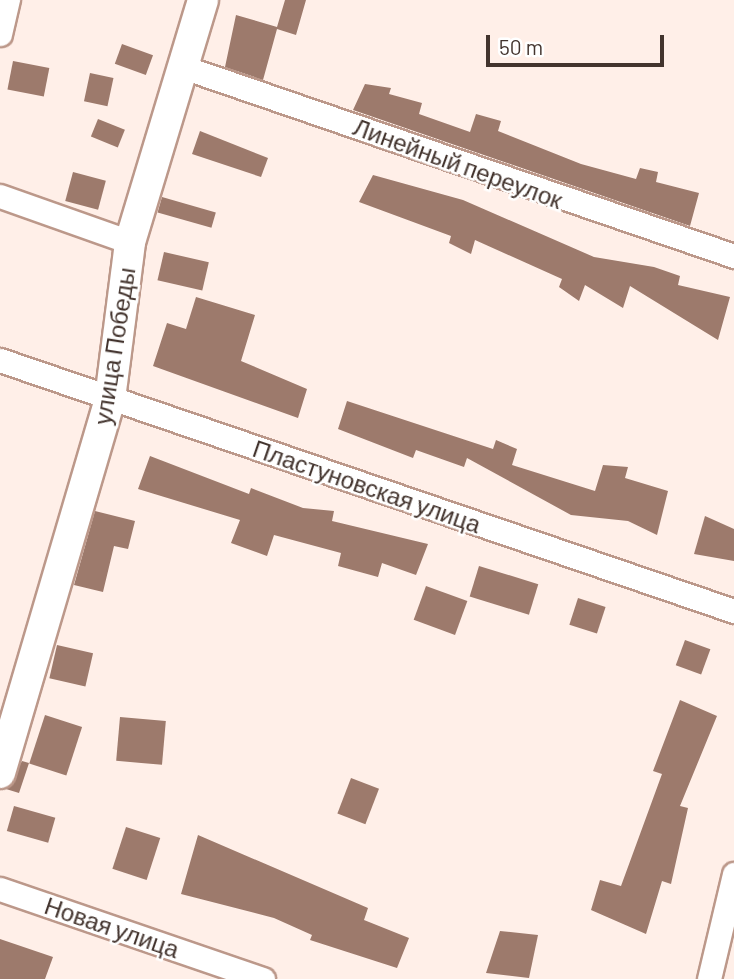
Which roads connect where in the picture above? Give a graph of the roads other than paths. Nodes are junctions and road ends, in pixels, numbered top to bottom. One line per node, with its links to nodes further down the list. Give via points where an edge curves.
1 (8, 0): 3 (street)
2 (204, 0): 4 (street, улица Победы)
3 (0, 34)
4 (183, 67): 6 (street, улица Победы); 7 (street, Линейный переулок)
5 (0, 196): 6 (street)
6 (130, 242): 9 (street, улица Победы)
7 (734, 256)
8 (0, 360): 9 (street, Пластуновская улица)
9 (110, 399): 10 (street, Пластуновская улица); 11 (street, улица Победы)
10 (734, 611)
11 (0, 773)
12 (734, 874): 15 (street)
13 (0, 889): 14 (street, Новая улица)
14 (263, 979)
15 (709, 979)

